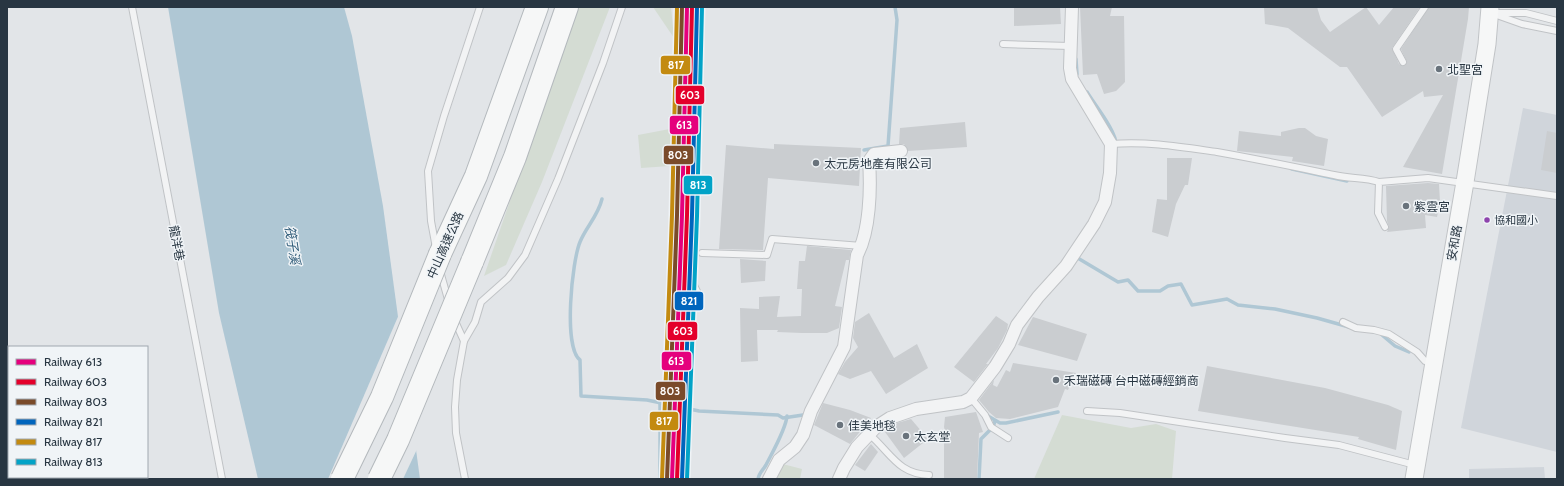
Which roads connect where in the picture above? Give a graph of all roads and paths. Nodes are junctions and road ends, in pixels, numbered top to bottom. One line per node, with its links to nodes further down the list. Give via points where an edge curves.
1 (132, 7): 33 (lane, 龍洋巷)
2 (480, 7): 25 (lane, via 428,171 431,220 439,269 453,317)
3 (537, 7): 34 (highway, 中山高速公路, bridge, via 476,176 440,254 382,397)
4 (567, 7): 35 (highway, bridge, via 515,157 398,440)
5 (622, 7): 25 (lane, via 558,179 525,255 508,278 481,302 475,322)
6 (682, 7): 23 (lane, via 684,67 682,117 677,152 679,235 690,280)
7 (1072, 7): 13 (street)
8 (1425, 7): 14 (lane, via 1396,49)
9 (1491, 8): 10 (lane); 11 (lane, via 1522,24); 18 (main road, 安和路)
10 (1557, 21)
11 (1557, 31)
12 (1003, 44): 13 (lane)
13 (1070, 46): 15 (street, via 1072,79)
14 (1402, 62)
15 (1111, 144): 17 (lane, via 1164,144 1274,162 1350,179 1367,178); 27 (street, via 1105,202 1094,224 1066,266 1038,296 1017,325 1009,344)
16 (901, 151): 21 (street, via 874,154 869,161 871,189)
17 (1379, 182): 18 (lane, via 1419,177); 20 (lane, via 1378,213)
18 (1465, 182): 19 (lane); 26 (main road, 安和路)
19 (1557, 196)
20 (1385, 227)
21 (862, 246): 22 (lane, via 772,239 767,256); 37 (street, via 857,255 844,347 811,411 803,435 796,447 779,460)
22 (702, 253)
23 (700, 297)
24 (1343, 322): 26 (lane, via 1356,328 1388,334 1417,352 1425,361)
25 (464, 341): 36 (lane, via 455,407 456,433)
26 (1434, 364): 31 (main road, 安和路)
27 (971, 398): 29 (street, via 963,402 916,409 890,418); 30 (lane, via 985,415 991,428)
28 (1087, 411): 31 (lane, via 1120,413 1339,445)
29 (869, 434): 32 (lane, via 905,470 916,475); 38 (street, via 857,447)
30 (1008, 438)
31 (1415, 472)
32 (929, 475)
33 (222, 479)
34 (342, 479)
35 (379, 479)
36 (465, 479)
37 (769, 479)
38 (839, 479)

